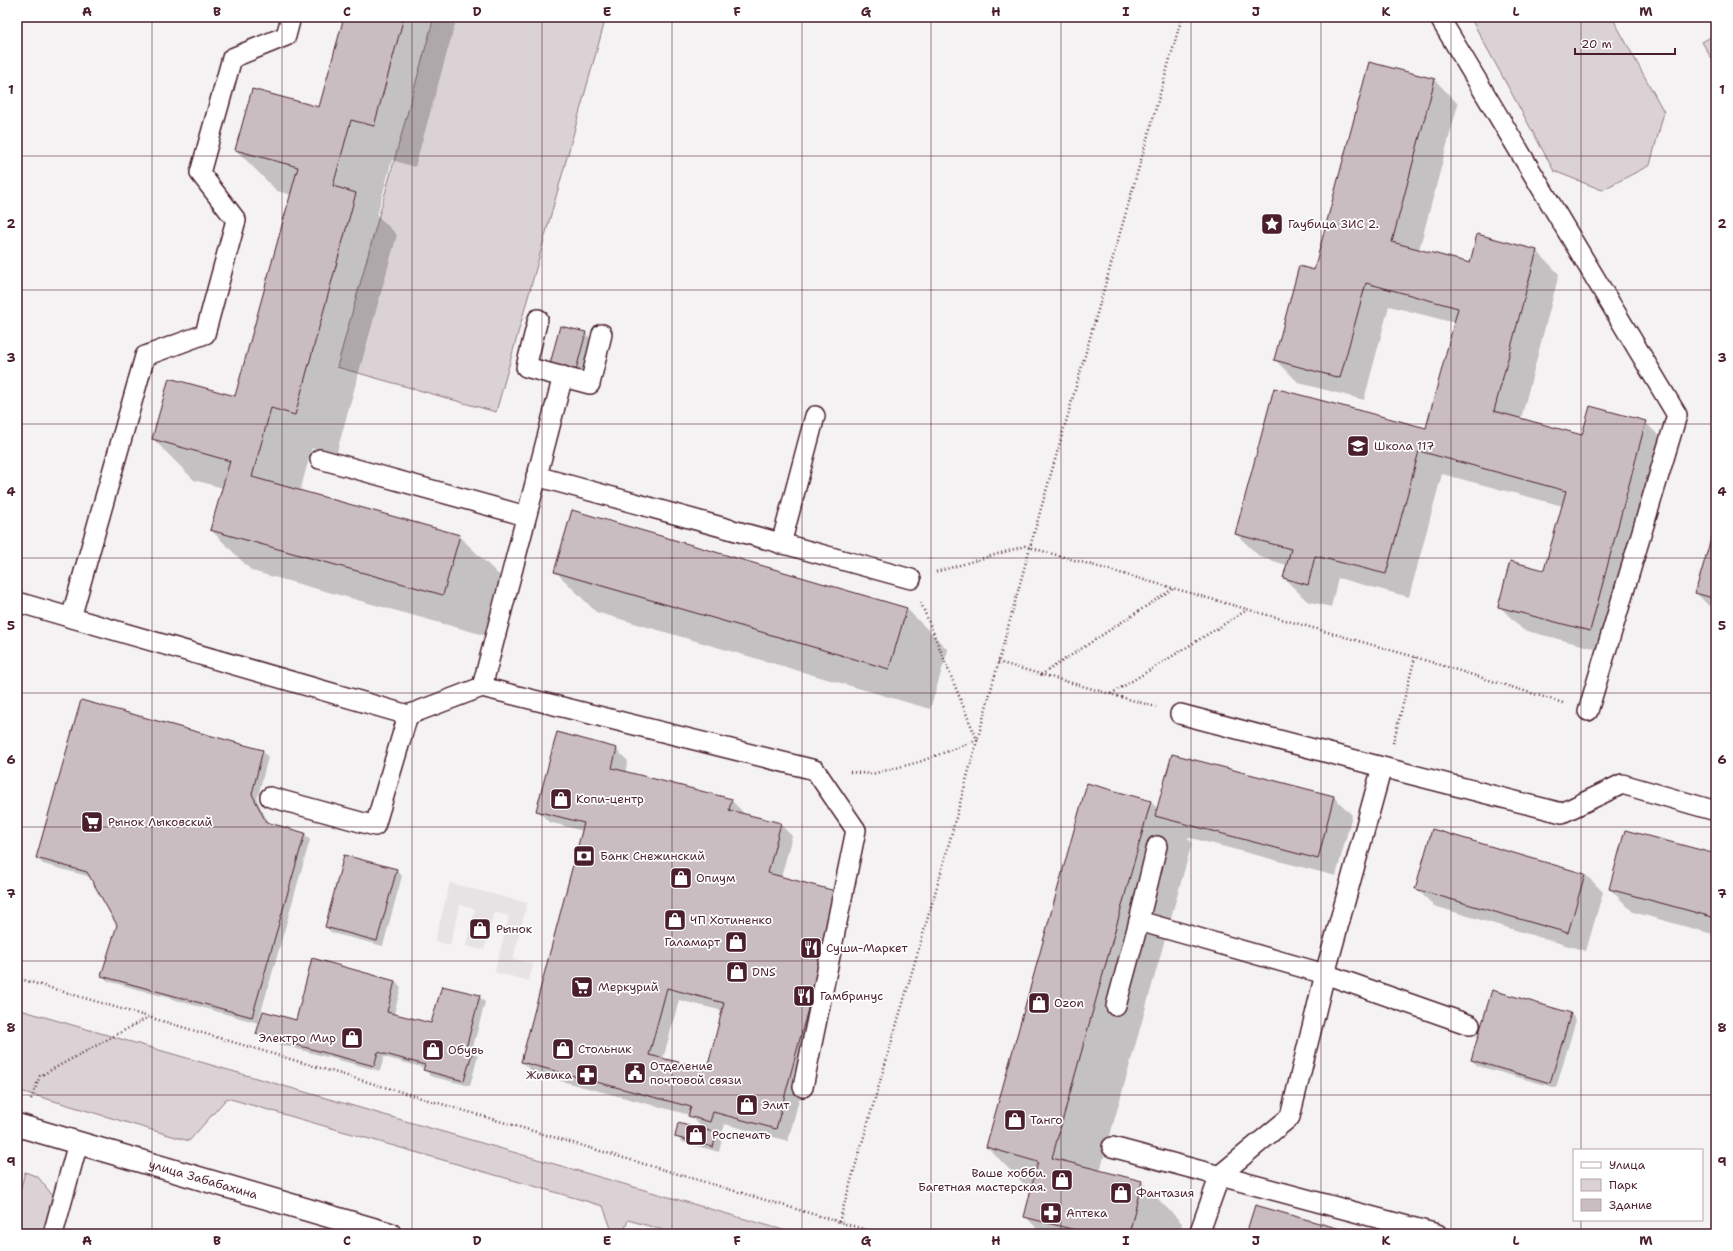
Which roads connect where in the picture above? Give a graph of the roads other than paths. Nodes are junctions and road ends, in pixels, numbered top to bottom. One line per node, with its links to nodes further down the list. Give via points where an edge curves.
1 (291, 17): 13 (lane, via 286,36 232,58 200,173 236,220 205,334 145,356)
2 (1439, 17): 15 (lane, via 1677,414)
3 (538, 319): 5 (lane, via 526,367)
4 (602, 334): 5 (lane, via 590,384)
5 (562, 376): 8 (lane)
6 (815, 416): 10 (lane)
7 (320, 459): 9 (lane)
8 (536, 476): 9 (lane); 10 (lane)
9 (526, 516): 14 (lane)
10 (781, 544): 11 (lane)
11 (912, 579)
12 (17, 602): 13 (lane)
13 (71, 618): 17 (lane)
14 (482, 687): 17 (lane); 26 (lane, via 815,770 856,830)
15 (1588, 711)
16 (1180, 714): 18 (lane)
17 (408, 716): 19 (lane, via 375,826)
18 (1384, 768): 20 (lane, via 1562,813 1622,784); 23 (lane)
19 (270, 798)
20 (1716, 811)
21 (1157, 846): 22 (lane)
22 (1139, 921): 23 (lane); 24 (lane)
23 (1325, 974): 25 (lane); 30 (lane, via 1290,1117)
24 (1116, 1006)
25 (1470, 1025)
26 (803, 1087)
27 (18, 1125): 28 (street, улица Забабахина)
28 (78, 1143): 31 (lane); 32 (street, улица Забабахина)
29 (1112, 1147): 30 (lane)
30 (1220, 1175): 33 (lane); 34 (lane)
31 (53, 1234)
32 (390, 1234)
33 (1199, 1234)
34 (1437, 1234)

